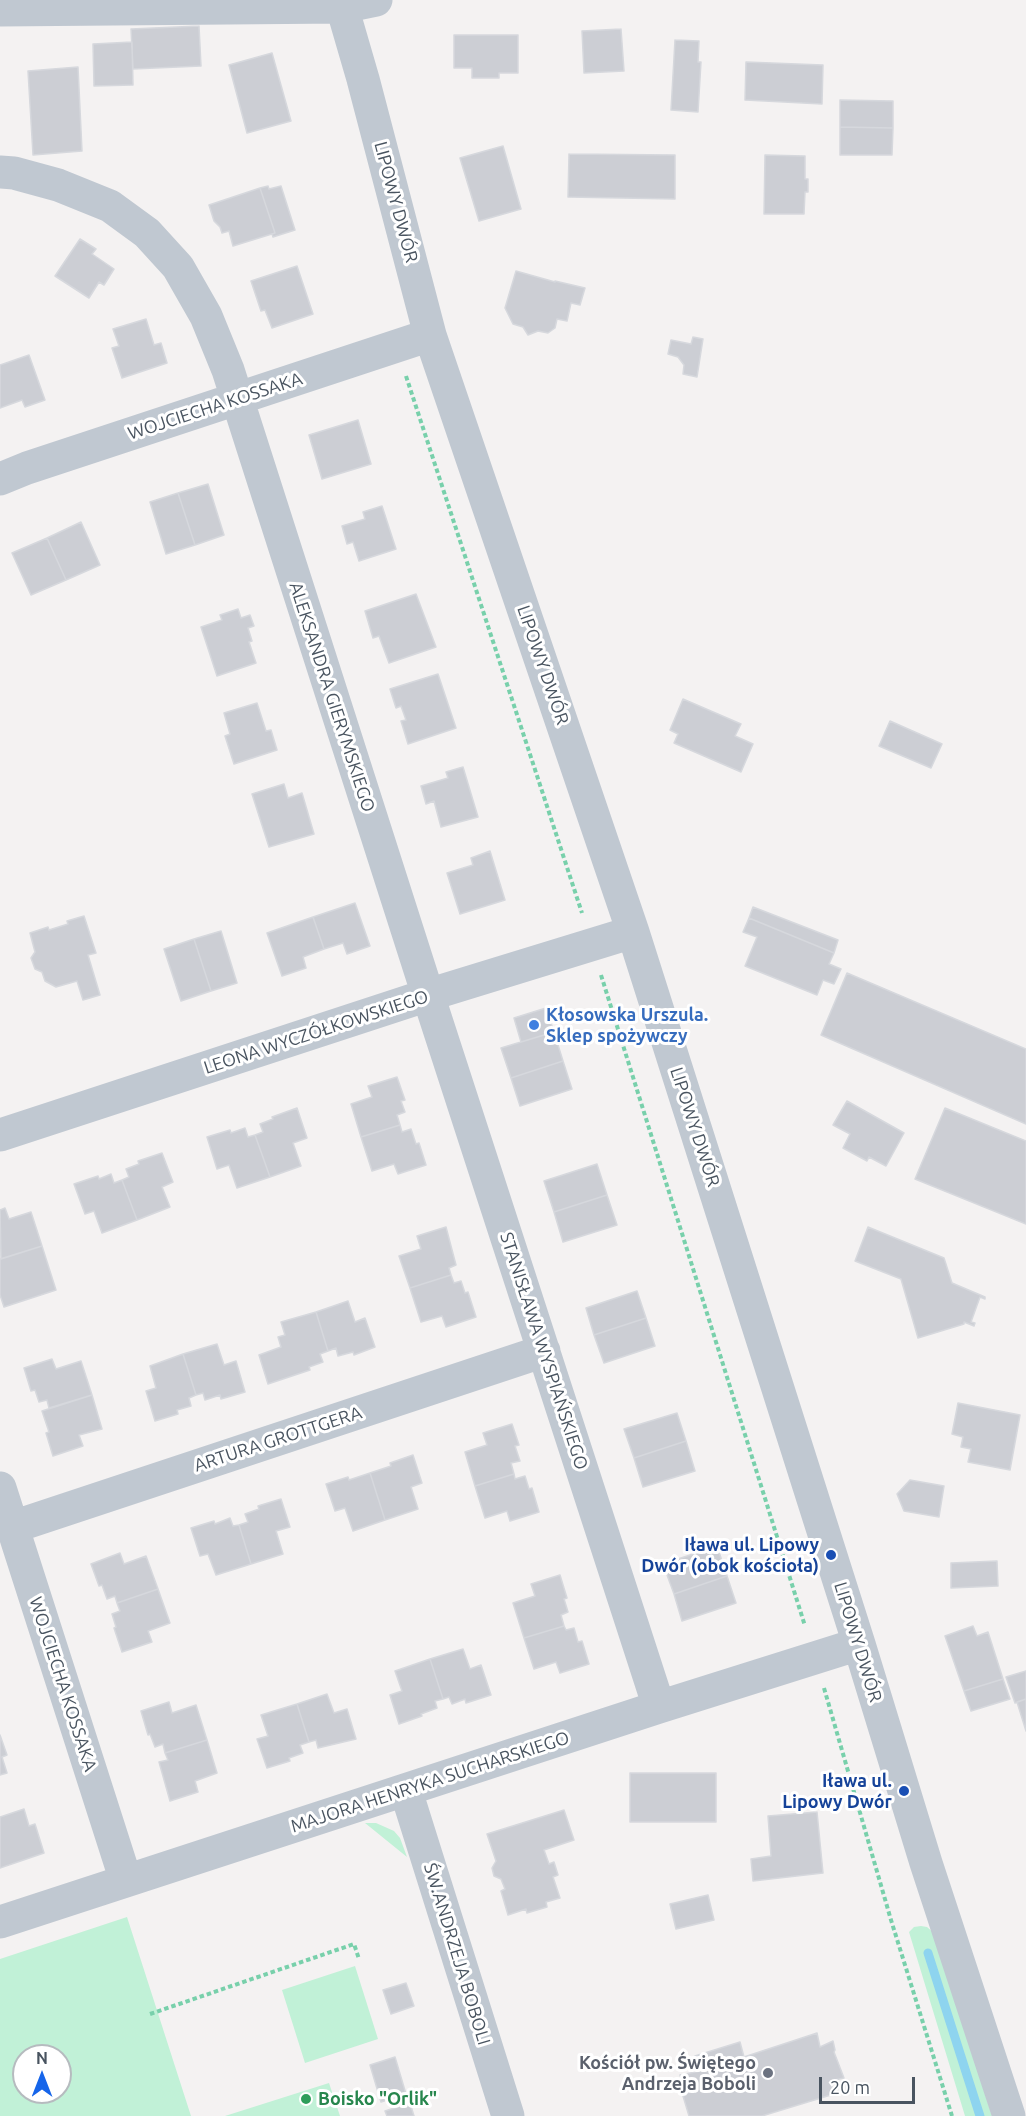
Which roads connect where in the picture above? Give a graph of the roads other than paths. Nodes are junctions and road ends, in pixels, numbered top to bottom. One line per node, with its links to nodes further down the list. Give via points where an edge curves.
1 (376, 0): 2 (street)
2 (341, 4): 3 (street); 5 (street, LIPOWY DWÓR)
3 (0, 10)
4 (0, 172): 6 (street, ALEKSANDRA GIERYMSKIEGO, via 58,184 110,206 147,233 178,267 206,316)
5 (430, 335): 6 (street, WOJCIECHA KOSSAKA); 8 (street, LIPOWY DWÓR)
6 (236, 399): 7 (street, WOJCIECHA KOSSAKA); 9 (street, ALEKSANDRA GIERYMSKIEGO)
7 (0, 479)
8 (633, 932): 9 (street, LEONA WYCZÓŁKOWSKIEGO); 14 (street, LIPOWY DWÓR)
9 (428, 995): 10 (street, LEONA WYCZÓŁKOWSKIEGO); 11 (street, STANISŁAWA WYSPIAŃSKIEGO)
10 (0, 1135)
11 (544, 1351): 13 (street, ARTURA GROTTGERA); 15 (street, STANISŁAWA WYSPIAŃSKIEGO)
12 (0, 1488): 13 (street, WOJCIECHA KOSSAKA)
13 (13, 1527): 17 (street, WOJCIECHA KOSSAKA)
14 (859, 1644): 15 (street, MAJORA HENRYKA SUCHARSKIEGO); 19 (street, LIPOWY DWÓR, via 926,1863)
15 (659, 1707): 16 (street, MAJORA HENRYKA SUCHARSKIEGO)
16 (405, 1791): 17 (street, MAJORA HENRYKA SUCHARSKIEGO); 20 (street, ŚW.ANDRZEJA BOBOLI)
17 (126, 1881): 18 (street, MAJORA HENRYKA SUCHARSKIEGO)
18 (0, 1922)
19 (1013, 2106)
20 (508, 2116)

